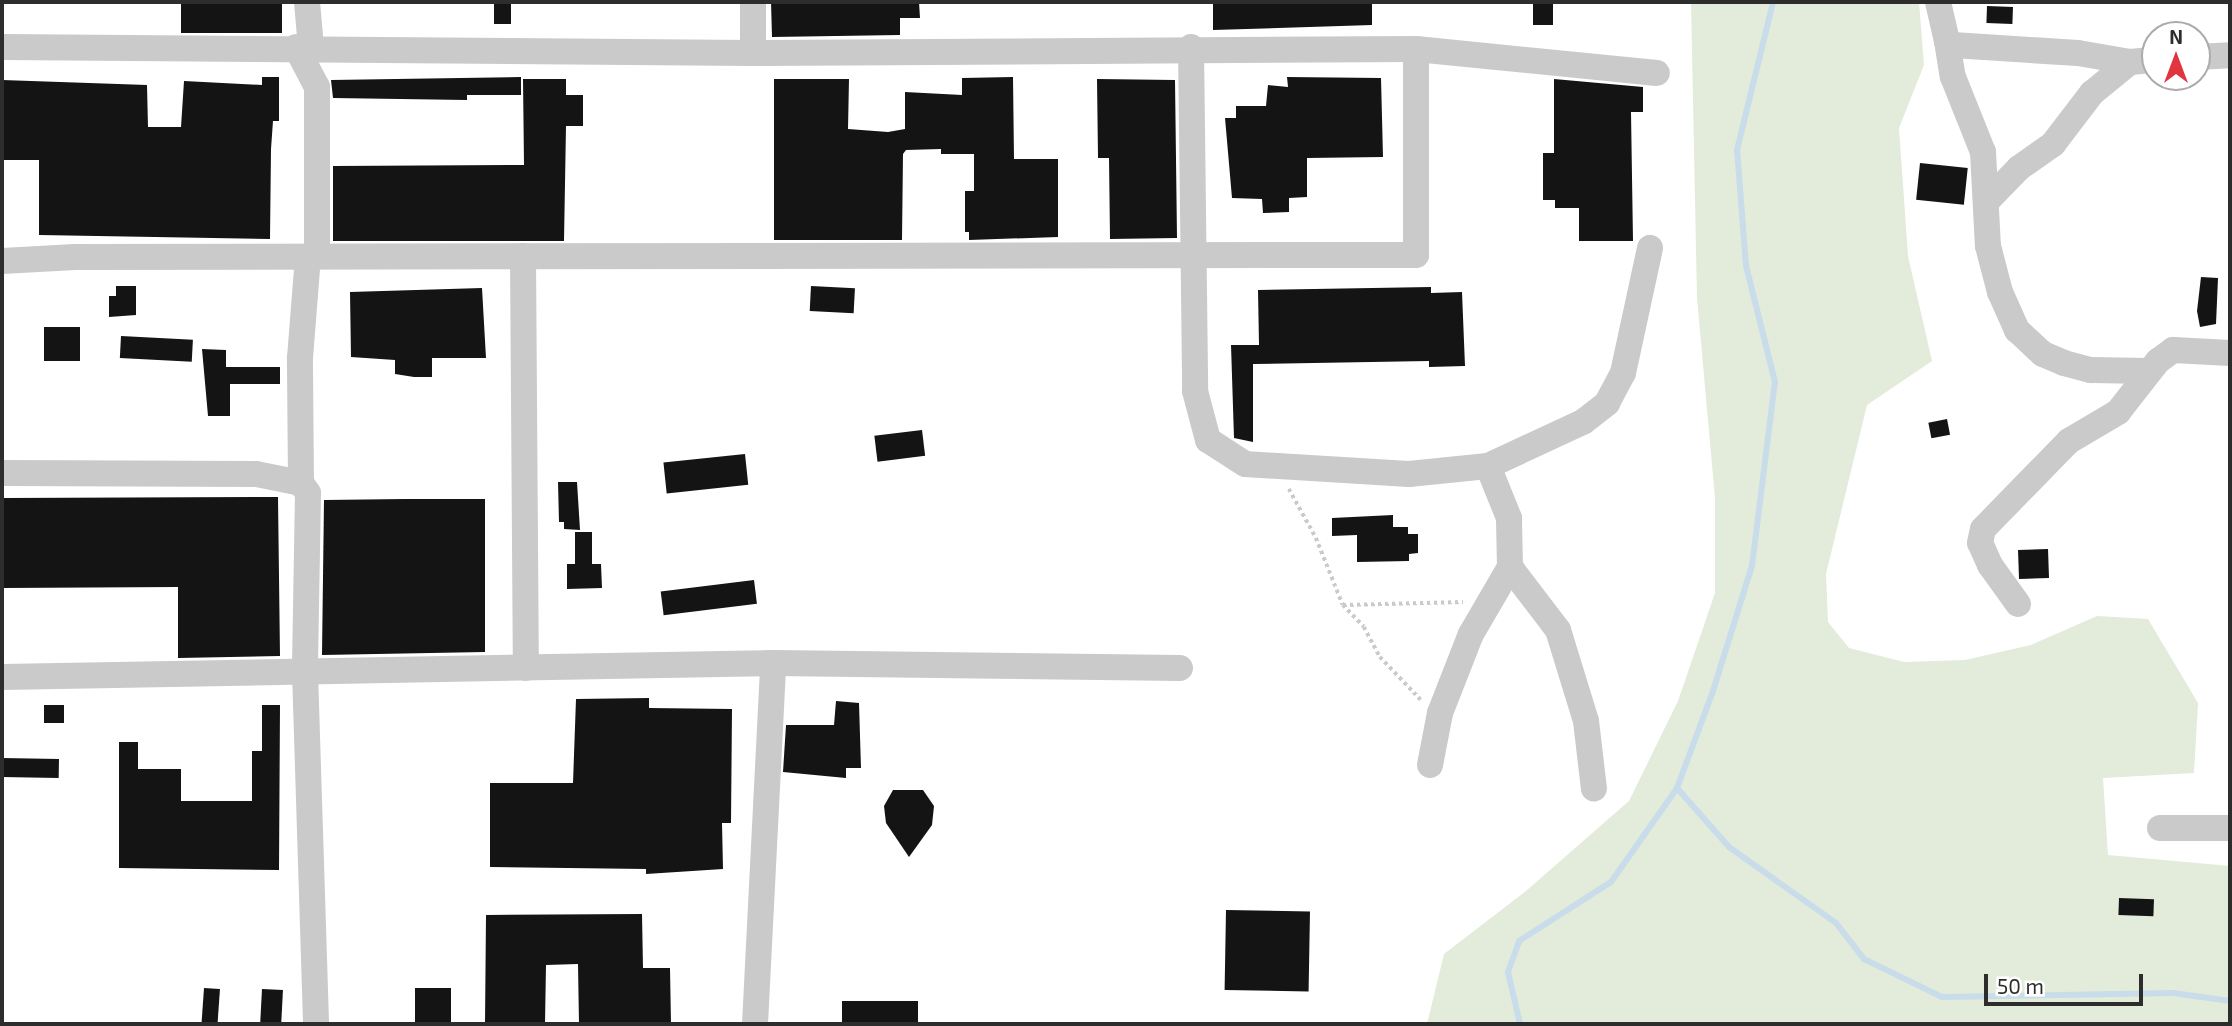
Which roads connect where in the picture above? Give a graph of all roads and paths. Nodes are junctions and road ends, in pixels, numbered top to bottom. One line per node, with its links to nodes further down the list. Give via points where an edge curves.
1 (307, 2): 6 (street)
2 (753, 2): 9 (street)
3 (1938, 2): 4 (street)
4 (1947, 41): 12 (street, via 1971,48); 15 (street, via 1953,77 1983,152)
5 (2, 47): 6 (street)
6 (304, 47): 9 (street); 17 (street, via 318,97)
7 (1191, 47): 22 (street, via 1195,391 1208,440 1245,464)
8 (1416, 50): 9 (street); 14 (street); 18 (street, via 1416,255)
9 (753, 53)
10 (2230, 55): 11 (street)
11 (2211, 56)
12 (2141, 61)
13 (2141, 62): 15 (street, via 2092,93 2053,144 2019,168)
14 (1657, 73)
15 (1987, 201): 21 (street, via 1988,246 2000,292 2017,330 2043,354 2064,363 2091,370)
16 (1650, 248): 23 (street, via 1623,373 1607,403 1583,422)
17 (312, 256): 18 (street); 19 (street); 25 (street, via 300,358)
18 (523, 256): 30 (street)
19 (2, 261)
20 (2230, 353): 21 (street, via 2173,351)
21 (2149, 371): 27 (street, via 2118,412 2069,441 1983,529 1980,543 1990,565)
22 (1277, 466): 23 (street, via 1409,474); 28 (path, via 1316,538)
23 (1488, 466): 26 (street, via 1509,518)
24 (2, 473): 25 (street, via 256,474)
25 (301, 483): 32 (street, via 309,510)
26 (1505, 575): 28 (path, via 1458,604); 34 (street, via 1471,634); 36 (street, via 1558,630 1586,721)
27 (2018, 604)
28 (1343, 605): 34 (path, via 1364,627 1380,657)
29 (772, 663): 30 (street); 31 (street); 40 (street)
30 (526, 668): 32 (street)
31 (1180, 668)
32 (305, 672): 33 (street); 39 (street)
33 (2, 677)
34 (1439, 715): 35 (street)
35 (1430, 765)
36 (1594, 789)
37 (2160, 828): 38 (street)
38 (2230, 828)
39 (316, 1024)
40 (755, 1024)

